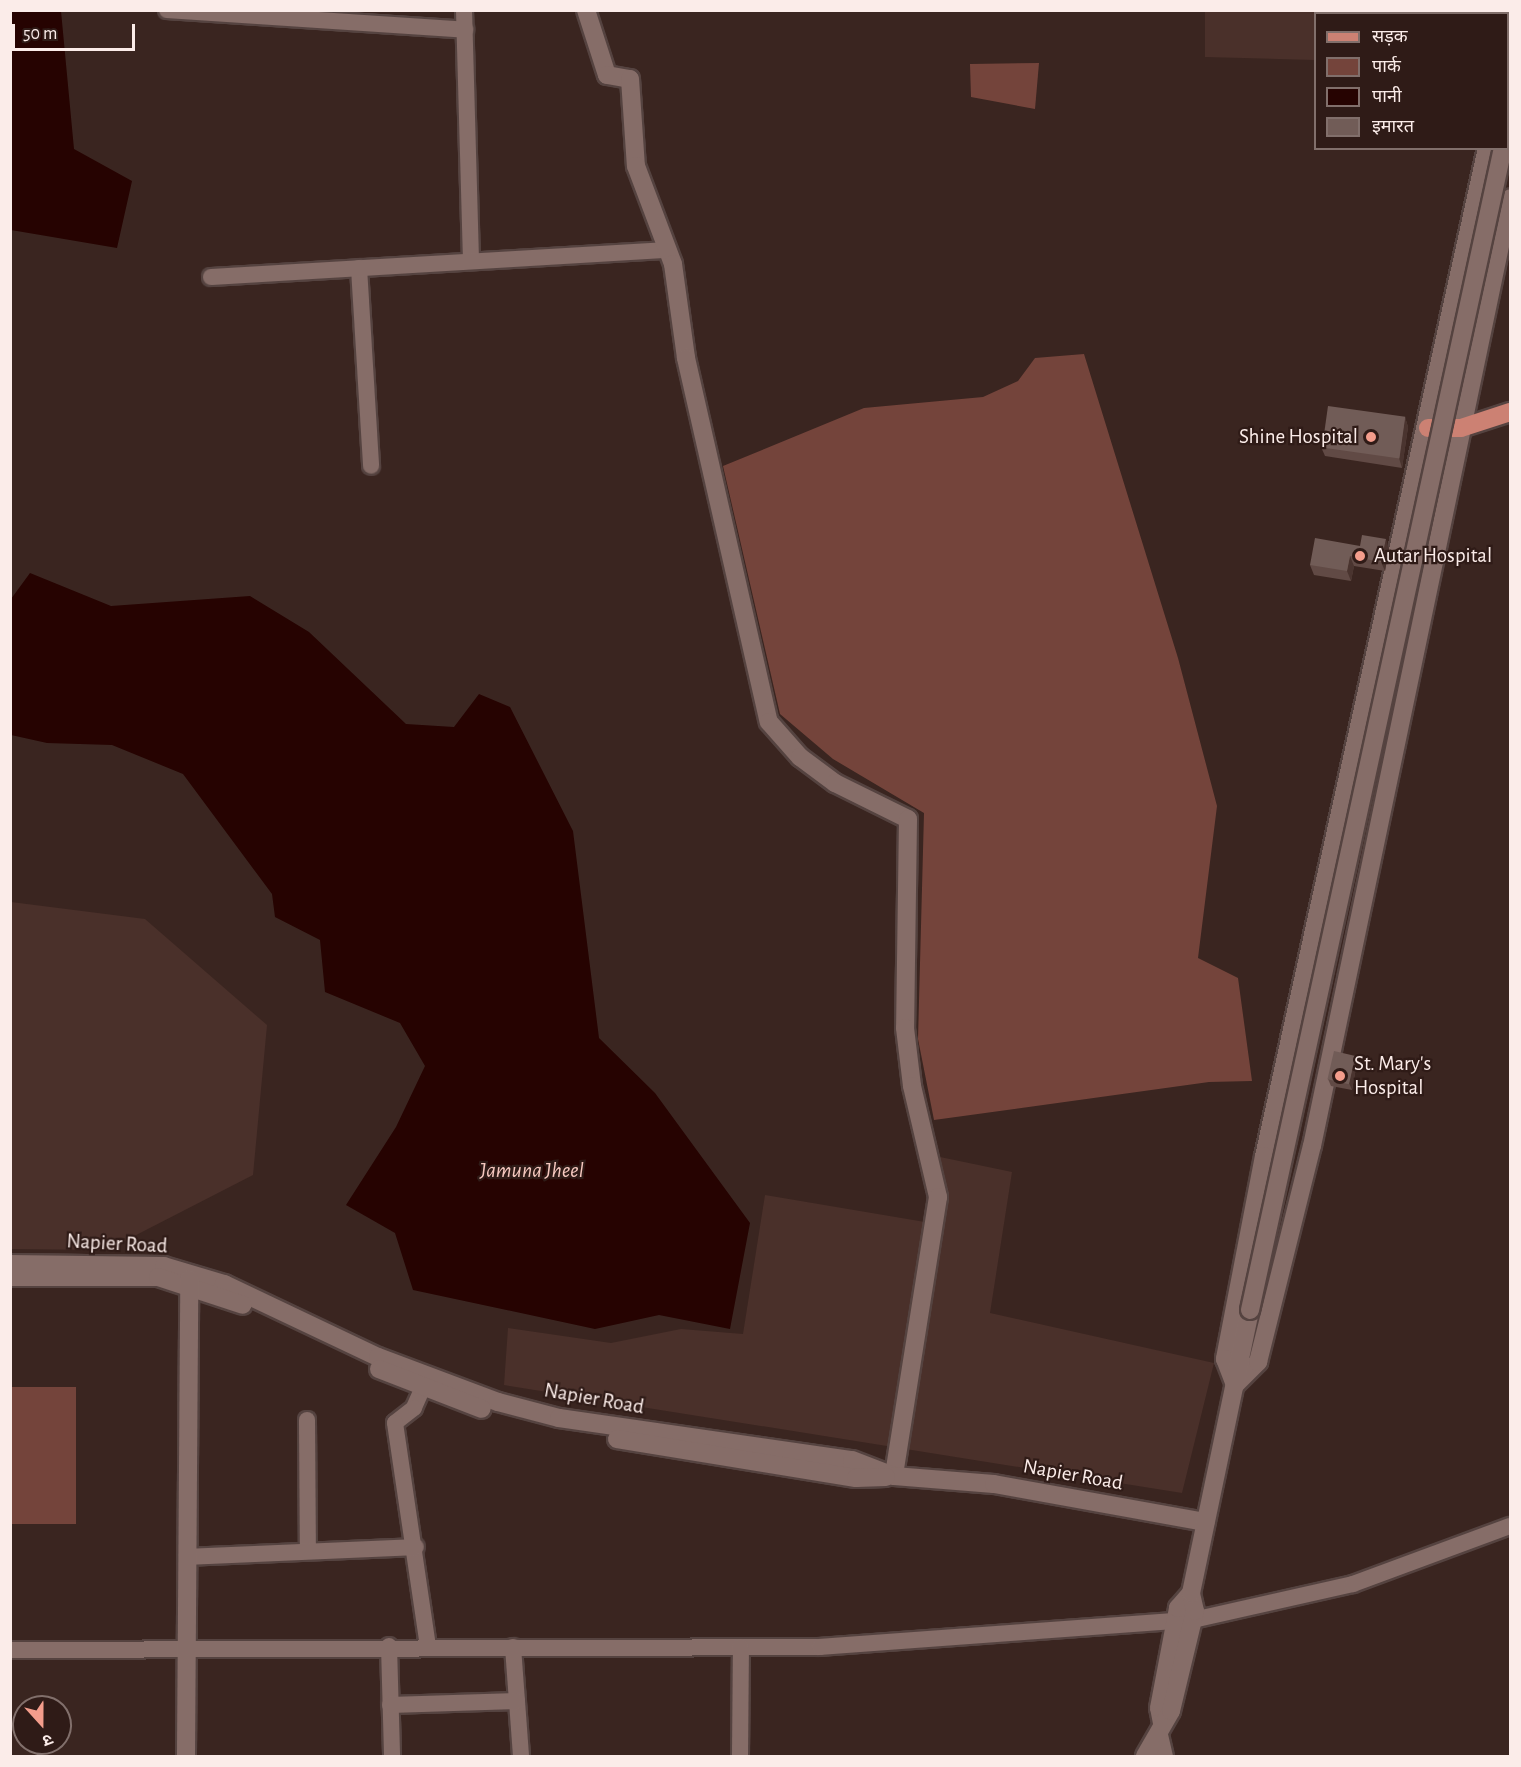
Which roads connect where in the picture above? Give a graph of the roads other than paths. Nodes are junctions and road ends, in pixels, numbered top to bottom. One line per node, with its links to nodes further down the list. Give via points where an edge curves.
1 (167, 10): 4 (street)
2 (464, 10): 4 (street)
3 (586, 10): 8 (main road, via 608,75 630,79 636,166)
4 (465, 30): 9 (street)
5 (1487, 150): 13 (main road)
6 (1503, 150): 20 (main road, bridge)
7 (1510, 198): 14 (main road)
8 (668, 250): 9 (street); 22 (main road, via 730,564 769,722 800,757 835,783 908,819 905,1028 912,1086 938,1197)
9 (471, 261): 10 (street)
10 (359, 268): 11 (street); 15 (street)
11 (212, 277)
12 (1510, 412): 14 (main road)
13 (1428, 428): 14 (main road); 20 (main road, via 1264,1156 1225,1359)
14 (1461, 428): 20 (main road, via 1312,1146 1258,1362)
15 (371, 466)
16 (10, 1264): 18 (main road, Napier Road, via 164,1266)
17 (10, 1277): 18 (main road, via 158,1277)
18 (189, 1281): 19 (main road, Napier Road, via 224,1284); 27 (main road)
19 (425, 1382): 22 (main road, Napier Road, via 559,1418 852,1460); 25 (street, via 414,1408 394,1423)
20 (1234, 1385): 23 (main road)
21 (307, 1420): 26 (street)
22 (894, 1476): 23 (main road, Napier Road, via 994,1484)
23 (1198, 1520): 28 (main road, via 1191,1593)
24 (1510, 1526): 28 (street, via 1353,1584)
25 (416, 1547): 26 (street); 31 (street)
26 (308, 1551): 27 (street)
27 (188, 1557): 29 (main road)
28 (1184, 1621): 33 (street, via 820,1647); 37 (main road, via 1159,1708)
29 (187, 1646): 30 (street); 34 (street); 38 (main road)
30 (389, 1646): 31 (street); 36 (street)
31 (428, 1647): 32 (street)
32 (513, 1647): 33 (street); 35 (street)
33 (741, 1647): 41 (street)
34 (10, 1650)
35 (517, 1701): 36 (street); 40 (street)
36 (390, 1705): 39 (street)
37 (1160, 1729): 42 (main road); 43 (main road); 44 (main road)
38 (186, 1756)
39 (392, 1756)
40 (521, 1756)
41 (740, 1756)
42 (1145, 1756)
43 (1154, 1756)
44 (1164, 1756)

